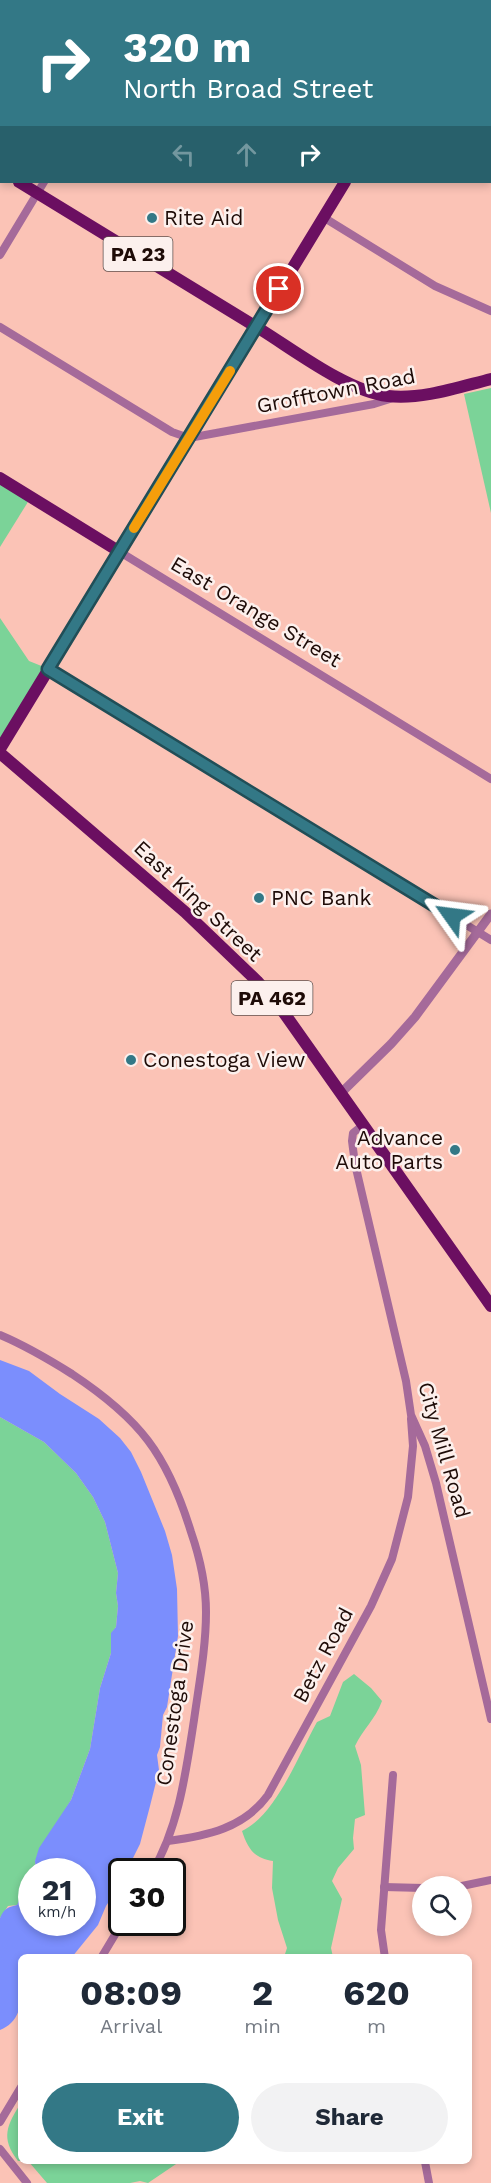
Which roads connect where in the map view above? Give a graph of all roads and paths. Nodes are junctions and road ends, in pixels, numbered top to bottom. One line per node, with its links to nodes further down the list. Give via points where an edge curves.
1 (21, 183): 4 (main road, PA 23)
2 (43, 183): 4 (street)
3 (344, 183): 5 (main road, PA 462)
4 (37, 193): 6 (street); 9 (main road, PA 23)
5 (323, 217): 7 (street, via 435,286); 9 (main road, PA 462)
6 (0, 255)
7 (491, 311)
8 (0, 327): 12 (street, via 172,432)
9 (256, 327): 11 (main road, PA 23, via 357,387); 12 (main road, PA 462)
10 (491, 379): 11 (main road, Grofftown Road / PA 23)
11 (396, 396): 12 (street, Grofftown Road, via 374,404)
12 (189, 438): 14 (main road, PA 462)
13 (0, 478): 14 (main road, East Orange Street)
14 (120, 552): 15 (main road, PA 462); 17 (street, East Orange Street)
15 (48, 669): 16 (main road, PA 462); 19 (street)
16 (0, 751): 21 (main road, East King Street / PA 462, via 185,912 246,971 286,1015)
17 (491, 779)
18 (491, 914): 19 (street)
19 (478, 932): 20 (street); 21 (street, via 402,1031)
20 (491, 940)
21 (341, 1093): 22 (main road, East King Street / PA 462)
22 (363, 1125): 23 (main road, East King Street / PA 462); 25 (street, City Mill Road, via 353,1133 355,1164)
23 (491, 1306)
24 (0, 1335): 28 (street, Conestoga Drive, via 65,1370 134,1422 166,1469 188,1520 204,1580 205,1640 193,1730)
25 (411, 1415): 26 (street, City Mill Road, via 436,1483); 28 (street, Betz Road, via 408,1497 392,1559 268,1795 238,1822 200,1837)
26 (491, 1719)
27 (393, 1775): 32 (street)
28 (168, 1841): 29 (street, Conestoga Drive)
29 (159, 1858)
30 (491, 1880): 31 (street)
31 (472, 1884)
32 (384, 1887): 33 (street); 36 (street)
33 (412, 1888)
34 (114, 1936): 35 (street)
35 (103, 1954)
36 (383, 1954)
37 (18, 2092): 38 (street)
38 (0, 2122)
39 (0, 2149): 41 (street)
40 (425, 2164): 42 (street)
41 (27, 2183)
42 (429, 2183)

